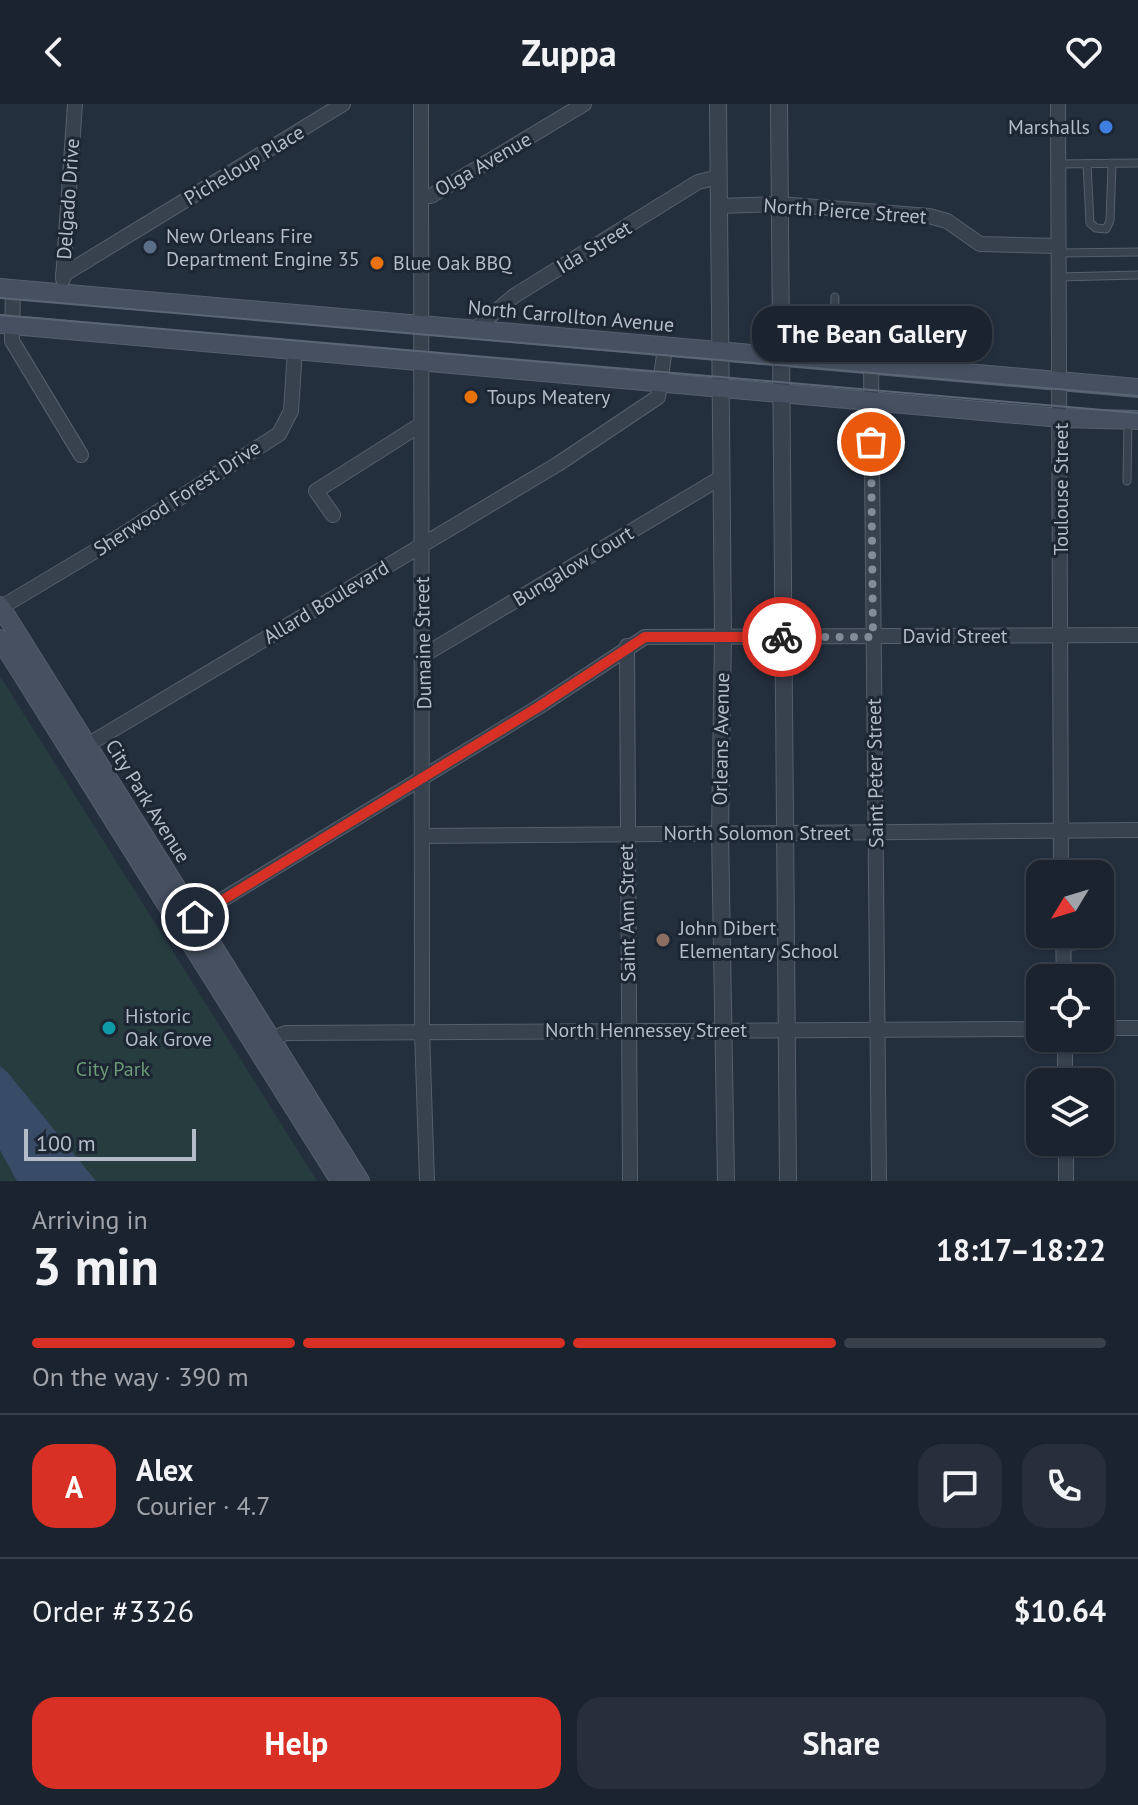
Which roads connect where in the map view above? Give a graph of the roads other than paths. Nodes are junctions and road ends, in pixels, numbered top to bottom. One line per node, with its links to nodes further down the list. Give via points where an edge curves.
1 (75, 104): 20 (street, Delgado Drive)
2 (343, 104): 20 (street, Picheloup Place)
3 (421, 104): 13 (street, Dumaine Street)
4 (584, 104): 13 (street, Olga Avenue, via 431,196)
5 (718, 104): 12 (street, Orleans Avenue)
6 (779, 104): 14 (street)
7 (1058, 104): 10 (street, Toulouse Street)
8 (1112, 163): 9 (lane); 11 (lane); 11 (lane, via 1106,229 1090,223)
9 (1138, 163)
10 (1058, 164): 11 (lane); 16 (street, Toulouse Street)
11 (1087, 164)
12 (719, 177): 15 (street, Orleans Avenue); 26 (street, Ida Street, via 698,182 514,296)
13 (422, 196): 25 (street, Dumaine Street)
14 (779, 204): 15 (street, North Pierce Street); 16 (street, North Pierce Street, via 929,216 947,221 980,244); 31 (street)
15 (719, 206): 30 (street, Orleans Avenue)
16 (1058, 249): 17 (lane); 19 (street, Toulouse Street)
17 (1138, 252)
18 (1138, 275): 19 (lane)
19 (1059, 277): 35 (street, Toulouse Street)
20 (63, 284): 21 (main road, North Carrollton Avenue); 22 (main road, North Carrollton Avenue)
21 (7, 289): 24 (street)
22 (111, 297): 25 (main road, North Carrollton Avenue); 27 (main road)
23 (835, 297): 33 (lane)
24 (6, 325): 27 (main road); 44 (street)
25 (421, 325): 26 (main road, North Carrollton Avenue); 32 (street, Dumaine Street)
26 (475, 329): 28 (main road, North Carrollton Avenue)
27 (109, 333): 29 (main road)
28 (665, 348): 30 (main road, North Carrollton Avenue); 36 (street)
29 (295, 349): 32 (main road); 49 (street, Sherwood Forest Drive, via 291,411 279,434)
30 (720, 352): 31 (main road, North Carrollton Avenue); 37 (street, Orleans Avenue)
31 (780, 358): 33 (main road, North Carrollton Avenue); 39 (street)
32 (421, 360): 36 (main road); 43 (street, Dumaine Street)
33 (833, 362): 34 (main road, North Carrollton Avenue)
34 (871, 365): 35 (main road, North Carrollton Avenue); 40 (street, Saint Peter Street)
35 (1060, 381): 38 (main road, North Carrollton Avenue); 41 (street, Toulouse Street)
36 (661, 383): 37 (main road); 48 (street, Allard Boulevard, via 658,397)
37 (721, 388): 39 (main road); 45 (street, Orleans Avenue)
38 (1138, 388)
39 (780, 393): 40 (main road); 53 (street)
40 (871, 400): 41 (main road); 54 (street, Saint Peter Street)
41 (1061, 418): 42 (main road); 52 (street, Toulouse Street)
42 (1133, 420): 46 (lane)
43 (420, 425): 47 (street, via 316,491); 48 (street, Dumaine Street)
44 (81, 455)
45 (722, 477): 51 (street, Orleans Avenue); 57 (street, Bungalow Court)
46 (1127, 481)
47 (333, 515)
48 (422, 546): 57 (street, Dumaine Street); 58 (street, Allard Boulevard)
49 (0, 607): 58 (main road, City Park Avenue)
50 (1138, 635): 52 (street, David Street)
51 (723, 636): 53 (street, David Street); 56 (street, David Street, via 645,637); 63 (street, Orleans Avenue)
52 (1061, 636): 54 (street, David Street); 60 (street, Toulouse Street)
53 (782, 637): 54 (street, David Street); 64 (street)
54 (873, 637): 62 (street, Saint Peter Street)
55 (0, 639): 58 (main road, City Park Avenue)
56 (627, 646): 59 (street); 65 (street, Saint Ann Street)
57 (424, 655): 59 (street, Dumaine Street)
58 (79, 749): 68 (main road, City Park Avenue)
59 (425, 776): 66 (street, Dumaine Street); 68 (street)
60 (1061, 830): 61 (street, North Solomon Street); 62 (street, North Solomon Street); 67 (street, Toulouse Street)
61 (1138, 830)
62 (875, 832): 64 (street, North Solomon Street); 74 (street, Saint Peter Street)
63 (720, 833): 64 (street, North Solomon Street); 65 (street, North Solomon Street); 75 (street, Orleans Avenue)
64 (785, 833): 73 (street)
65 (625, 834): 66 (street, North Solomon Street); 71 (street, Saint Ann Street)
66 (423, 836): 76 (street, Dumaine Street)
67 (1061, 860)
68 (186, 922): 77 (main road, City Park Avenue)
69 (1114, 1028): 70 (street)
70 (1138, 1028)
71 (630, 1029): 75 (street, North Hennessey Street); 76 (street, North Hennessey Street); 82 (street, Saint Ann Street)
72 (1026, 1029): 74 (street, North Hennessey Street)
73 (786, 1030): 74 (street, North Hennessey Street); 75 (street, North Hennessey Street); 84 (street)
74 (879, 1030): 85 (street, Saint Peter Street)
75 (725, 1031): 83 (street, Orleans Avenue)
76 (422, 1032): 77 (street, North Hennessey Street, via 286,1033); 81 (street, Dumaine Street)
77 (263, 1042): 79 (main road, City Park Avenue); 80 (main road, City Park Avenue)
78 (1066, 1156): 86 (street)
79 (340, 1181)
80 (360, 1181)
81 (427, 1181)
82 (630, 1181)
83 (726, 1181)
84 (788, 1181)
85 (879, 1181)
86 (1066, 1181)

